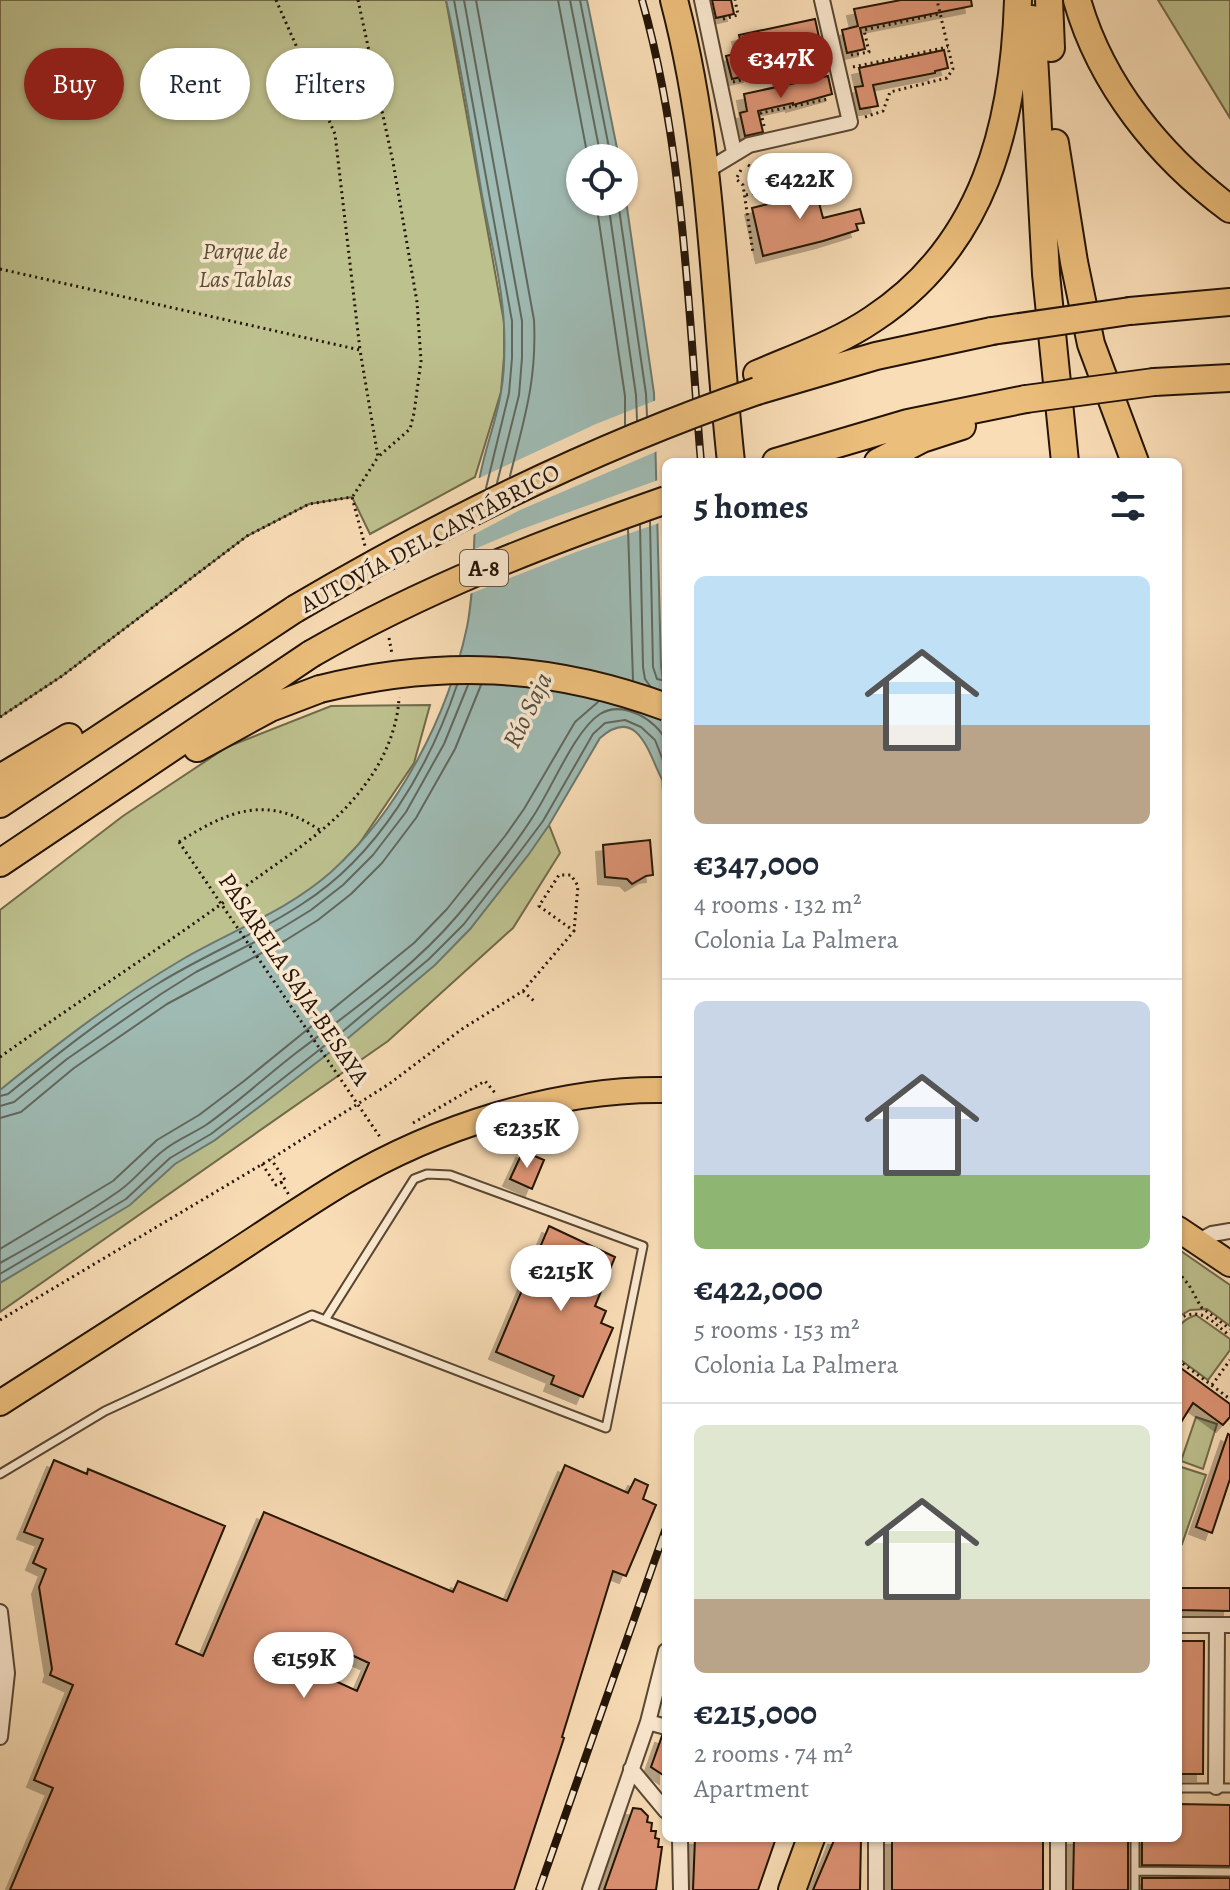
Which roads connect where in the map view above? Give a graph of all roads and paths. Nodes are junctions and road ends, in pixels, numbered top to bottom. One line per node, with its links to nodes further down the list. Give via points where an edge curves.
1 (276, 0): 33 (path, via 335,134)
2 (358, 0): 38 (path, via 396,178 417,302 421,361 410,429)
3 (674, 0): 26 (highway)
4 (702, 0): 13 (street)
5 (735, 0): 13 (path, via 738,15)
6 (822, 0): 14 (street)
7 (937, 0): 12 (path)
8 (1018, 0): 35 (highway, via 1013,79 1003,128 983,188 962,229 914,287 874,318)
9 (1032, 0): 37 (highway, via 1042,217)
10 (1049, 0): 21 (highway)
11 (1077, 0): 29 (highway, via 1106,67 1133,112 1180,168)
12 (940, 14): 15 (path); 16 (path, via 864,30 869,52)
13 (708, 23): 17 (street)
14 (831, 39): 16 (street); 17 (path, via 748,56 753,77)
15 (948, 47): 16 (path); 19 (path, via 953,69 947,78 890,92 883,111)
16 (837, 65): 18 (street)
17 (721, 84): 22 (street)
18 (844, 95): 19 (street); 20 (path, via 761,113)
19 (850, 122): 20 (street)
20 (768, 141): 22 (street)
21 (1055, 143): 44 (highway, via 1054,191); 45 (highway, via 1091,344)
22 (734, 152): 26 (street)
23 (747, 164): 27 (path)
24 (834, 166): 27 (path)
25 (741, 170): 28 (path, via 736,179)
26 (706, 171): 39 (highway)
27 (771, 180): 28 (path, via 772,189)
28 (745, 196): 30 (path)
29 (1230, 209)
30 (753, 253)
31 (0, 269): 33 (path)
32 (1230, 302): 35 (highway, bridge, via 992,331)
33 (360, 350): 38 (path)
34 (1230, 378): 36 (highway, bridge, via 1154,382)
35 (757, 382): 48 (highway, AUTOVÍA DEL CANTÁBRICO / A-8, bridge, via 593,448)
36 (1028, 404): 40 (highway, via 908,423); 41 (highway, via 942,432)
37 (1059, 414): 42 (highway); 43 (highway)
38 (378, 457): 46 (path)
39 (731, 458)
40 (790, 458)
41 (885, 458)
42 (1057, 458)
43 (1064, 458)
44 (1078, 458)
45 (1134, 458)
46 (352, 497)
47 (662, 502): 53 (highway, AUTOVÍA DEL CANTÁBRICO / A-8, bridge, via 469,574 311,654)
48 (295, 609): 50 (highway, via 132,697); 51 (highway, AUTOVÍA DEL CANTÁBRICO / A-8)
49 (662, 706): 54 (highway, bridge, via 581,680 507,670 405,672 320,689 270,708 193,750)
50 (0, 778)
51 (0, 804)
52 (321, 831): 61 (path, PASARELA SAJA-BESAYA, bridge, via 303,819 260,809 233,813 179,842)
53 (0, 863)
54 (0, 870)
55 (574, 931): 55 (path, via 578,886 571,875 559,875 539,906); 56 (path)
56 (523, 991): 57 (path); 62 (path)
57 (534, 1001)
58 (660, 1090): 80 (main road, via 540,1105 472,1123 414,1147 345,1181)
59 (505, 1092): 60 (path, via 494,1094 485,1081)
60 (408, 1126)
61 (380, 1137)
62 (271, 1159): 63 (path); 64 (path, via 285,1180)
63 (262, 1164): 64 (path, via 276,1185); 72 (path)
64 (281, 1182): 65 (path)
65 (288, 1193)
66 (1182, 1231): 68 (main road)
67 (1230, 1231): 68 (street)
68 (1199, 1241): 69 (main road)
69 (1230, 1264)
70 (1182, 1277): 74 (path, via 1201,1307)
71 (1182, 1317): 75 (path, via 1197,1312)
72 (0, 1320)
73 (325, 1320): 73 (lane, via 606,1428 643,1246 450,1175 427,1174 414,1179); 81 (lane, via 312,1315 119,1405)
74 (1230, 1329)
75 (1230, 1336)
76 (1230, 1360): 78 (path)
77 (1182, 1363): 78 (path)
78 (1212, 1385): 79 (path)
79 (1230, 1399)
80 (0, 1403)
81 (0, 1474)
82 (0, 1612): 88 (street, via 7,1673)
83 (1182, 1625): 84 (street)
84 (1223, 1625): 91 (street)
85 (662, 1667): 86 (street)
86 (648, 1722): 87 (street); 89 (street)
87 (662, 1726)
88 (0, 1737)
89 (631, 1769): 92 (street); 100 (street)
90 (1182, 1788): 91 (lane)
91 (1223, 1788)
92 (662, 1806)
93 (680, 1842): 101 (street)
94 (810, 1842): 102 (highway)
95 (876, 1842): 103 (street)
96 (1058, 1842): 104 (street)
97 (1135, 1842): 98 (lane)
98 (1135, 1871): 99 (lane); 105 (lane)
99 (1230, 1872)
100 (590, 1890)
101 (681, 1890)
102 (792, 1890)
103 (876, 1890)
104 (1058, 1890)
105 (1135, 1890)

